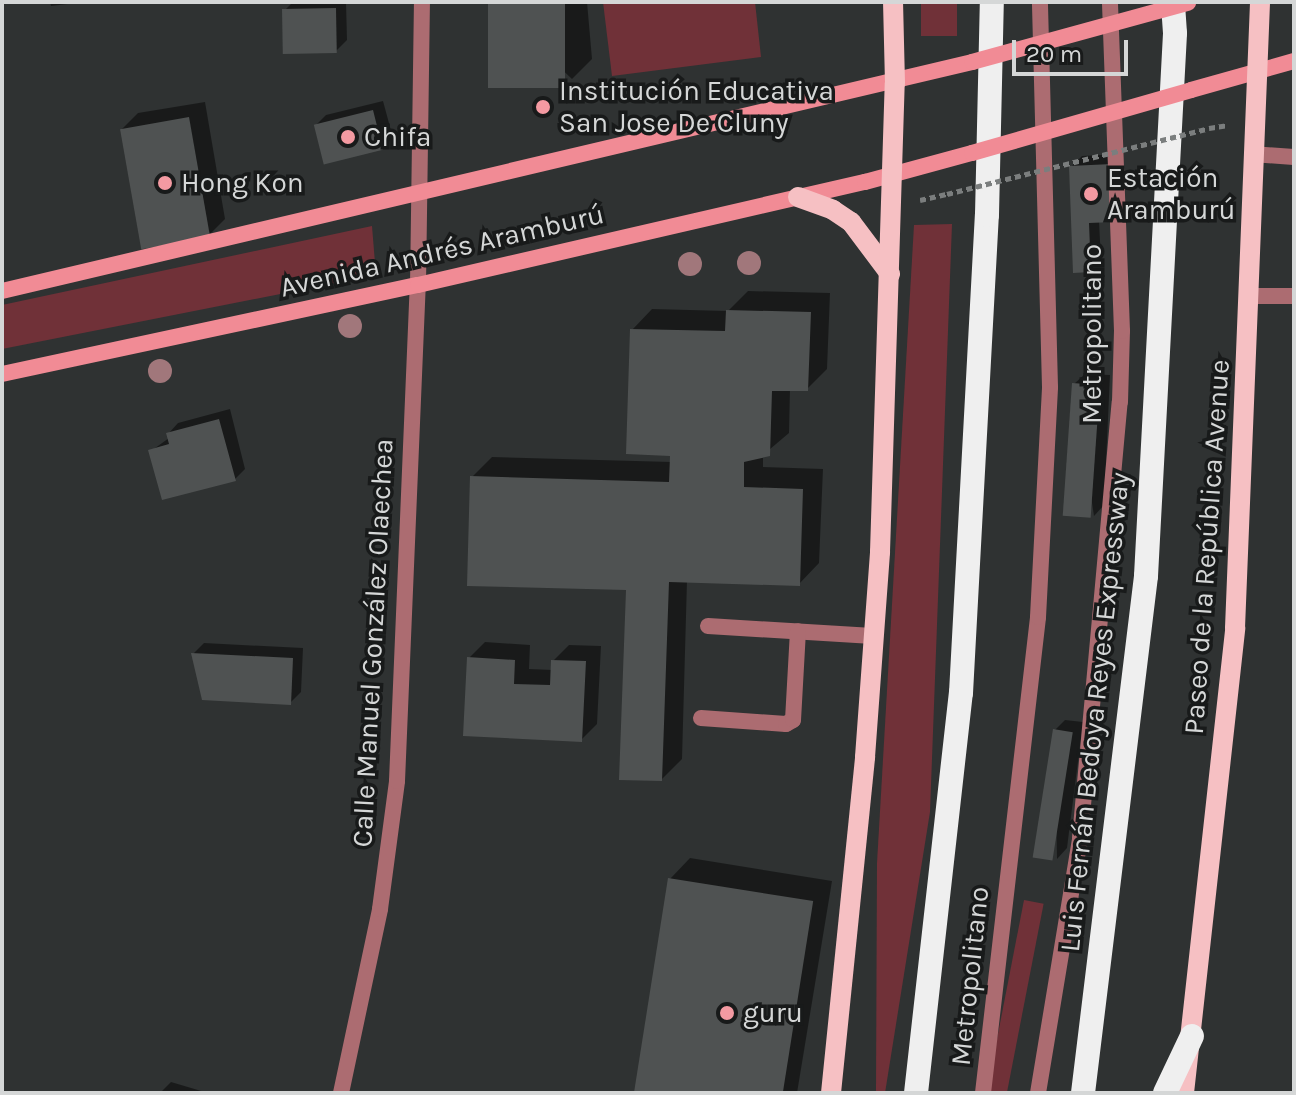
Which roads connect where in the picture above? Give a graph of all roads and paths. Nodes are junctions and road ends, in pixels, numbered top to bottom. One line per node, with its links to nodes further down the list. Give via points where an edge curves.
1 (422, 2): 15 (street, Calle Manuel González Olaechea)
2 (893, 2): 10 (main road)
3 (992, 2): 31 (highway, via 987,215 961,693)
4 (1040, 2): 32 (street, Metropolitano, via 1050,387 1038,617)
5 (1110, 2): 33 (street, Metropolitano, via 1120,402 1080,838)
6 (1185, 2): 10 (main road, bridge); 34 (highway, Luis Fernán Bedoya Reyes Expressway, via 1175,33 1146,576)
7 (1260, 2): 9 (main road, Paseo de la República Avenue)
8 (1294, 61): 9 (main road, Avenida Andrés Aramburú)
9 (1257, 71): 12 (main road, Paseo de la República Avenue); 14 (main road, Avenida Andrés Aramburú, bridge)
10 (895, 83): 14 (main road); 15 (main road)
11 (1209, 128): 16 (path, bridge)
12 (1252, 154): 13 (street); 21 (main road, Paseo de la República Avenue)
13 (1294, 157)
14 (892, 176): 17 (main road, Avenida Andrés Aramburú); 18 (main road)
15 (421, 191): 19 (street, Calle Manuel González Olaechea); 20 (main road)
16 (947, 194)
17 (798, 197): 18 (main road, via 851,222); 19 (main road, Avenida Andrés Aramburú)
18 (890, 275): 26 (main road)
19 (418, 285): 23 (main road, Avenida Andrés Aramburú); 29 (street, Calle Manuel González Olaechea, via 397,781 380,909)
20 (2, 291)
21 (1249, 296): 22 (street); 28 (main road, Paseo de la República Avenue, via 1235,628)
22 (1294, 296)
23 (2, 374)
24 (708, 626): 25 (street)
25 (798, 631): 26 (street); 27 (street, via 793,720 786,724)
26 (873, 636): 30 (main road)
27 (701, 718)
28 (1192, 1036): 35 (highway); 36 (main road, Paseo de la República Avenue)
29 (341, 1093)
30 (831, 1093)
31 (916, 1093)
32 (983, 1093)
33 (1038, 1093)
34 (1083, 1093)
35 (1165, 1093)
36 (1184, 1093)

